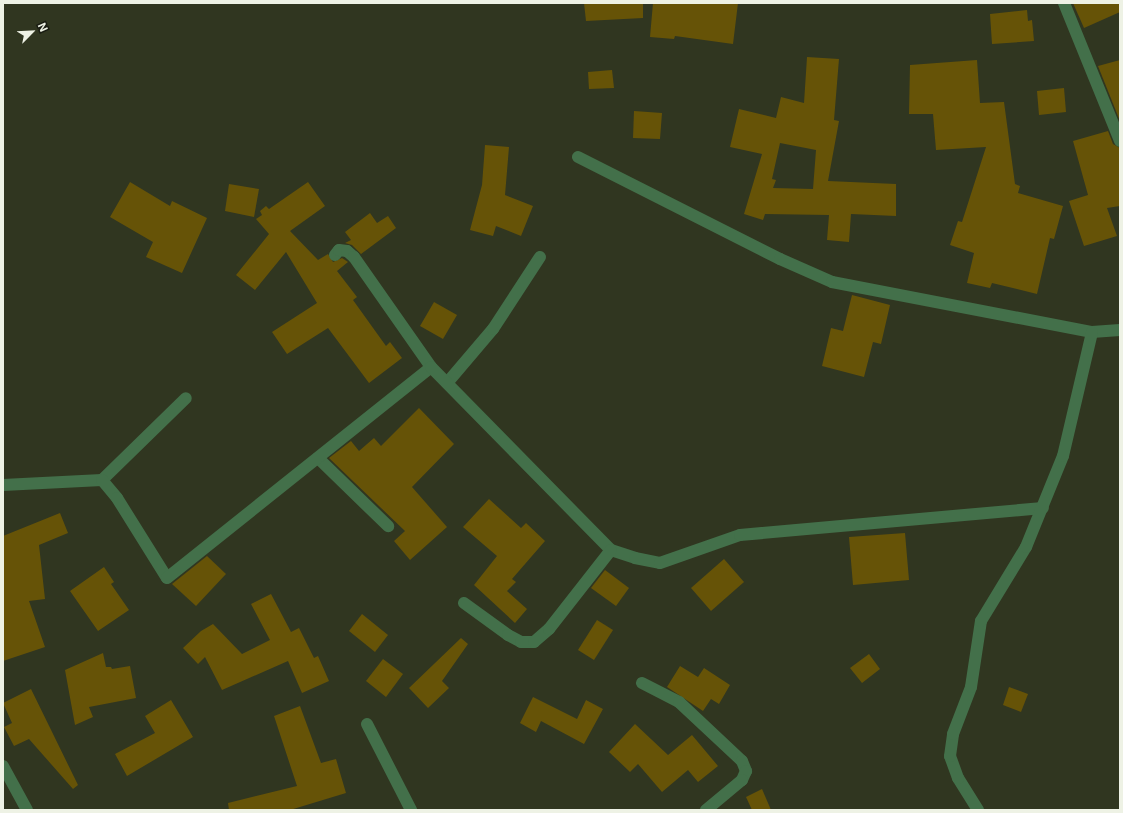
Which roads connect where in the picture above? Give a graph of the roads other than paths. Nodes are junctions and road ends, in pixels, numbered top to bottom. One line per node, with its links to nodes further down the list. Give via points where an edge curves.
1 (1064, 3): 2 (street)
2 (1120, 140)
3 (578, 157): 7 (street, via 780,259 832,282)
4 (335, 255): 8 (street, via 340,250 347,251 354,257)
5 (540, 257): 9 (street, via 493,329)
6 (1120, 330): 7 (street)
7 (1092, 332): 14 (street, via 1063,456)
8 (432, 367): 9 (street); 11 (street)
9 (447, 383): 16 (street)
10 (186, 398): 12 (street)
11 (318, 458): 12 (street, via 166,578 117,498); 15 (street)
12 (102, 480): 13 (street)
13 (3, 486)
14 (1043, 508): 16 (street, via 740,535 660,563); 24 (street, via 1026,547 981,621 971,687 953,734 950,756 958,778)
15 (388, 526)
16 (611, 550): 17 (street, via 549,629 534,642 521,642)
17 (464, 603)
18 (642, 683): 21 (street, via 679,702 742,761 746,771 742,780)
19 (367, 724): 23 (street)
20 (3, 766): 22 (street)
21 (714, 807)
22 (27, 810)
23 (411, 810)
24 (978, 810)

